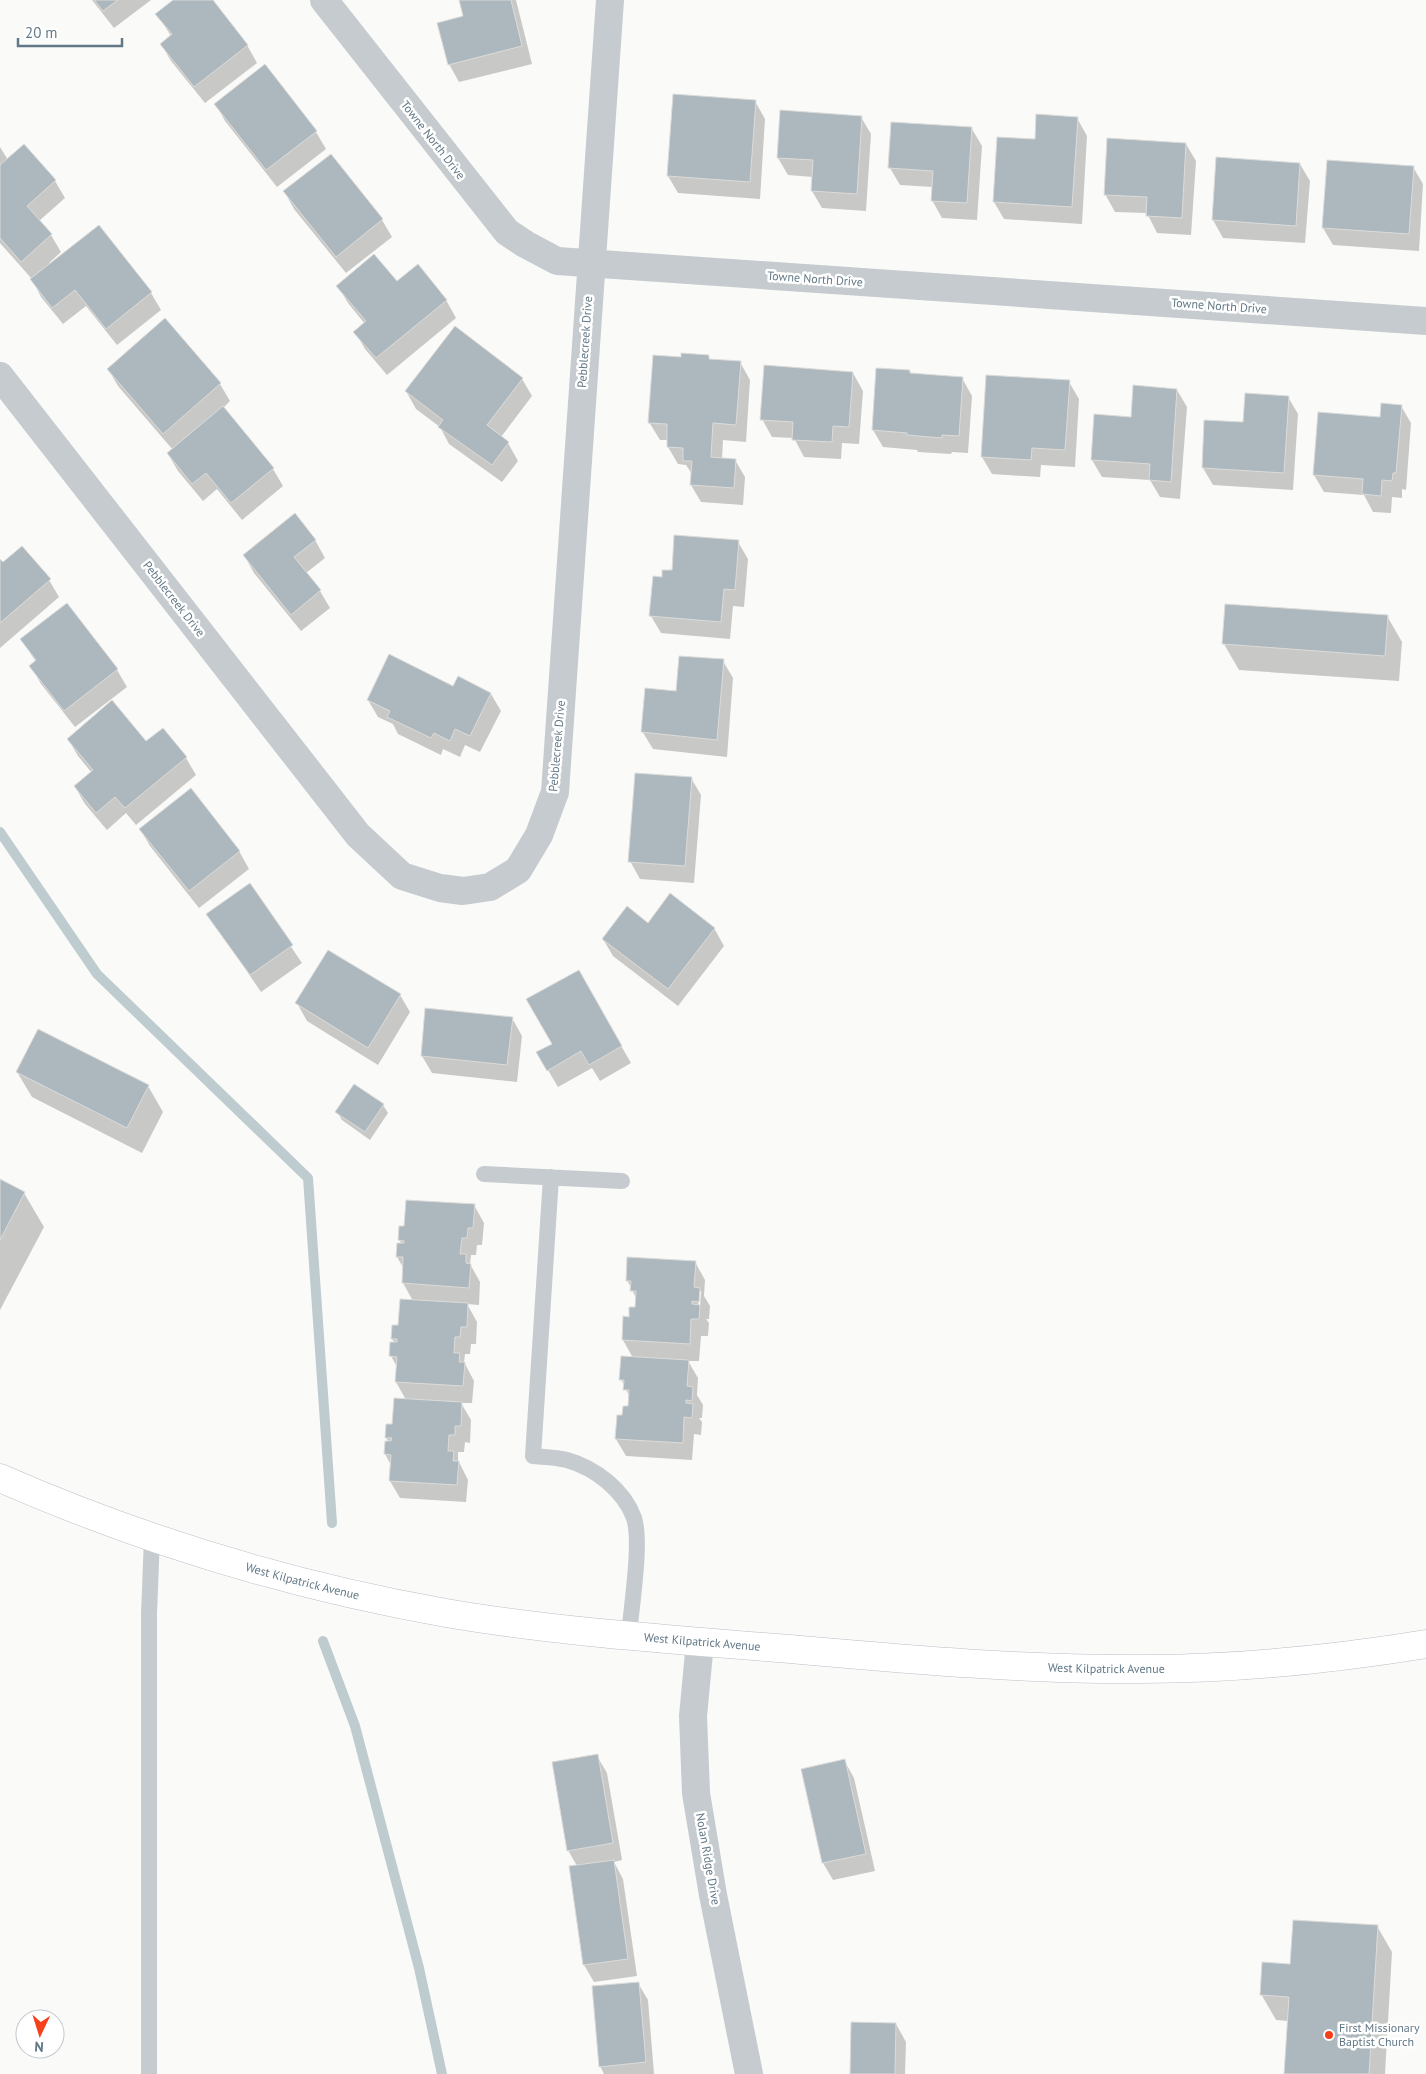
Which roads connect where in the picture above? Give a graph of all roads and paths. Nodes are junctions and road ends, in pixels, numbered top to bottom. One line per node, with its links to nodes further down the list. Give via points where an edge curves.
1 (324, 0): 3 (street, Towne North Drive, via 507,232 557,261)
2 (610, 0): 3 (street, Pebblecreek Drive)
3 (590, 264): 4 (street, Towne North Drive); 5 (street, Pebblecreek Drive, via 555,792 539,836 518,870 490,887 463,891 440,888 402,876 358,835)
4 (1426, 321)
5 (0, 376)
6 (484, 1174): 7 (lane)
7 (551, 1177): 8 (lane); 11 (lane, via 533,1456 567,1460 596,1473 620,1492 634,1518 636,1538)
8 (622, 1181)
9 (0, 1478): 10 (main road, West Kilpatrick Avenue)
10 (152, 1537): 11 (main road, West Kilpatrick Avenue, via 275,1575 391,1602 564,1630); 14 (lane, via 149,1614)
11 (629, 1636): 12 (main road, West Kilpatrick Avenue)
12 (700, 1642): 13 (main road, West Kilpatrick Avenue, via 1025,1667 1143,1670 1249,1665); 15 (street, Nolan Ridge Drive, via 693,1716 696,1793)
13 (1426, 1644)
14 (149, 2074)
15 (749, 2074)

